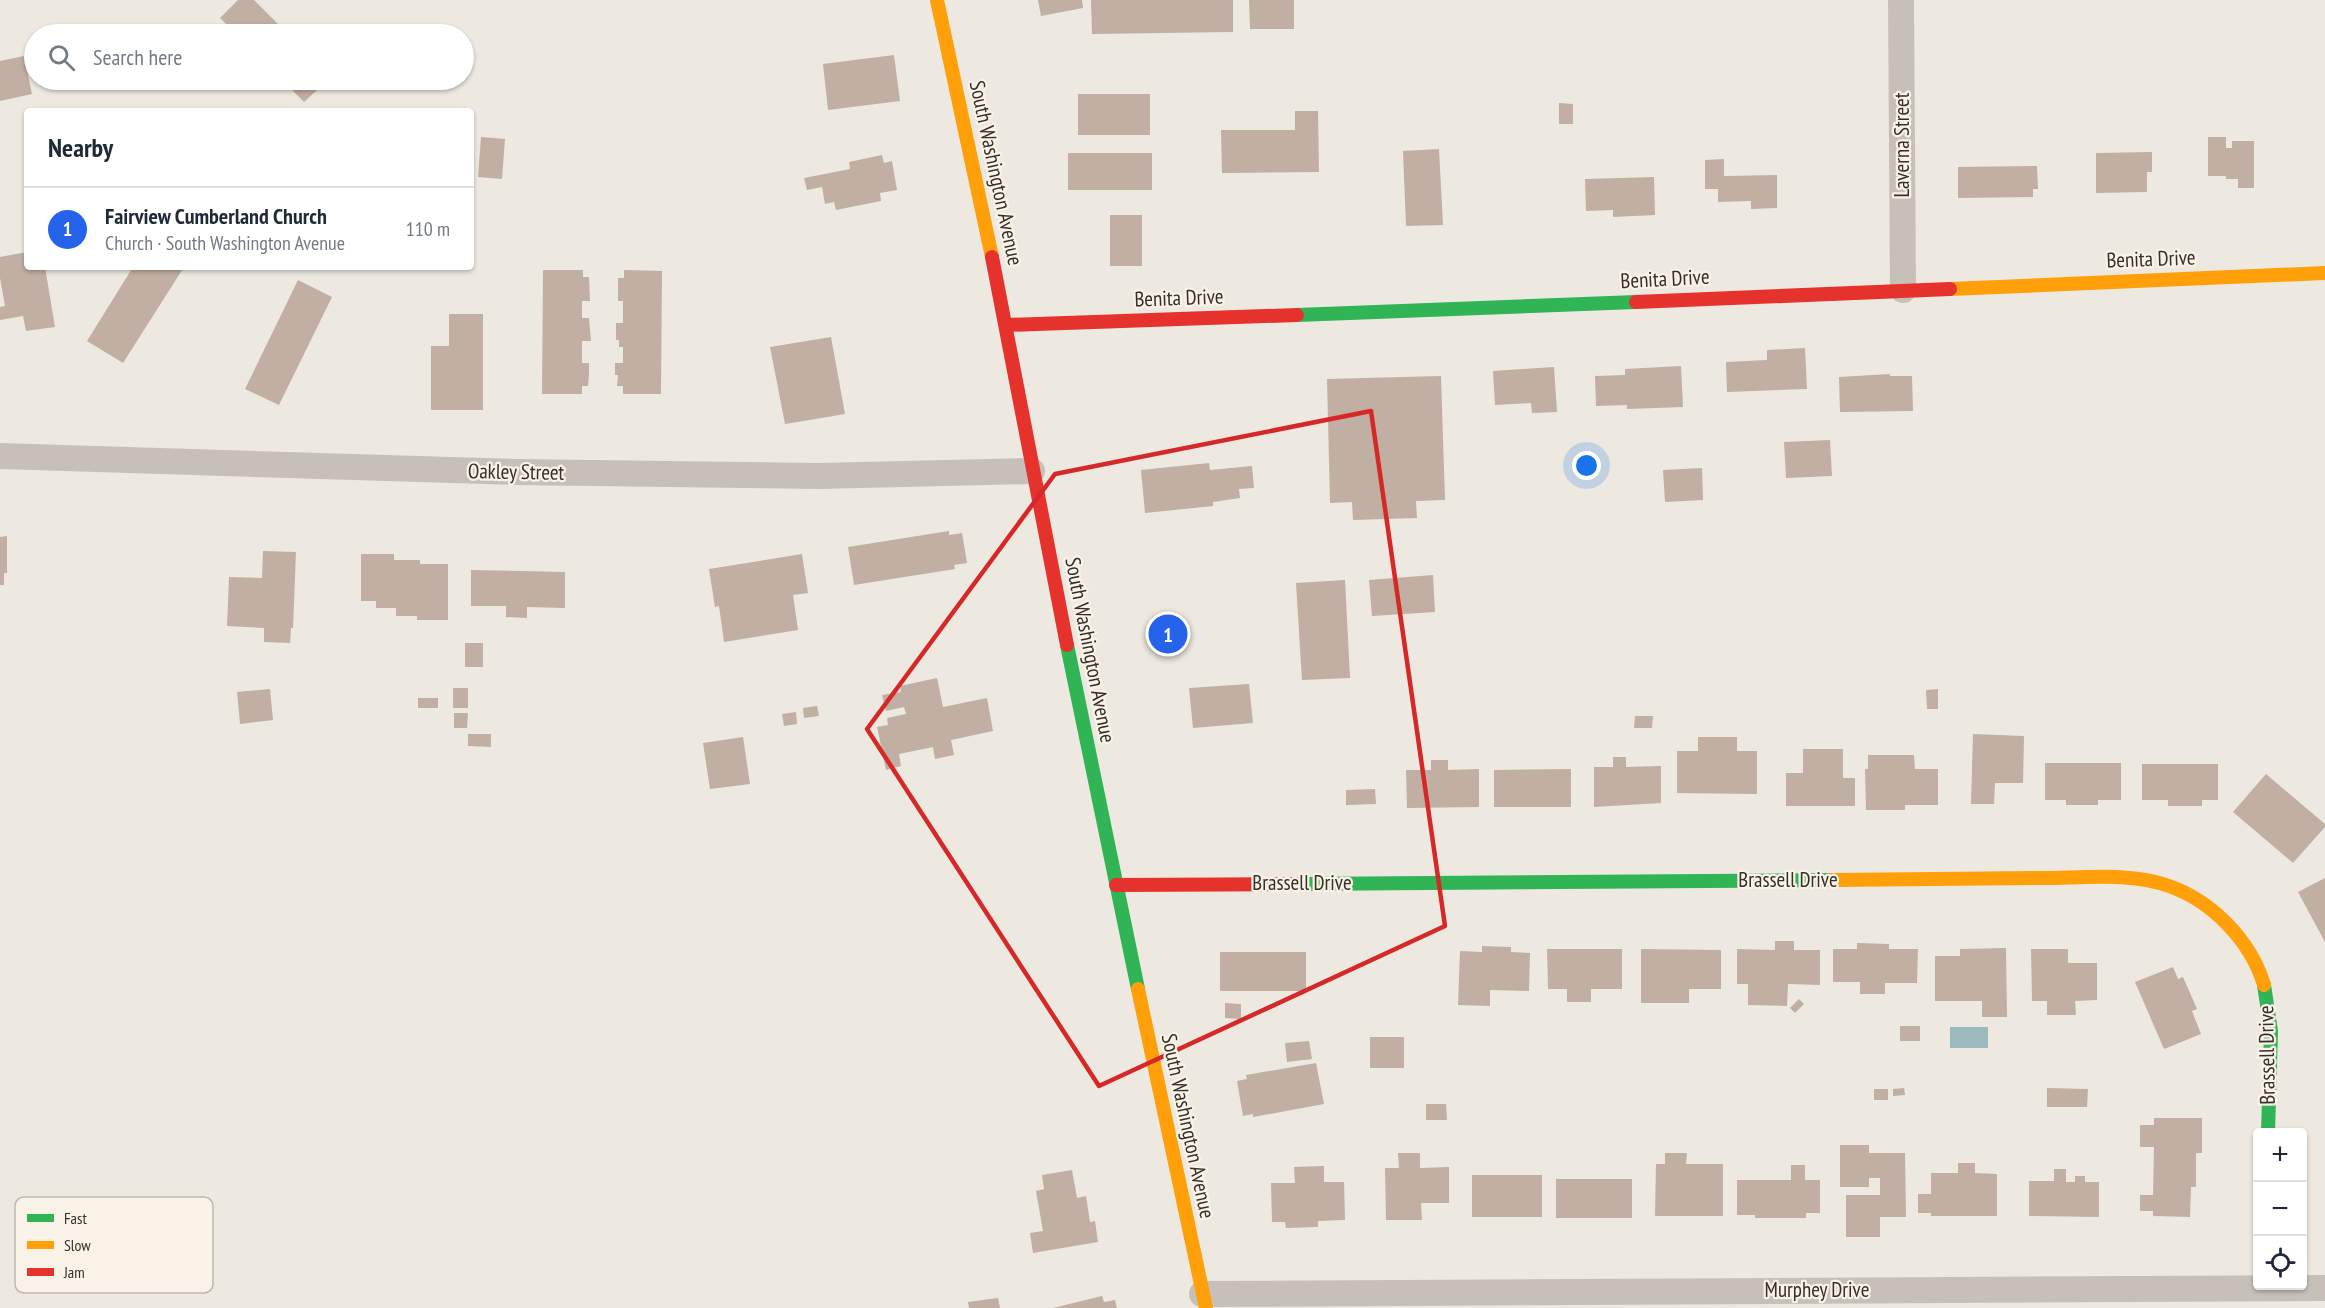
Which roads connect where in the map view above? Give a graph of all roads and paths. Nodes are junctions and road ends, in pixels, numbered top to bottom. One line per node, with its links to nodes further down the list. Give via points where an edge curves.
1 (937, 0): 5 (street, South Washington Avenue)
2 (1901, 0): 4 (street, Laverna Street)
3 (2325, 273): 4 (street, Benita Drive)
4 (1903, 290): 5 (street, Benita Drive)
5 (1006, 325): 7 (street, South Washington Avenue)
6 (0, 456): 7 (street, Oakley Street, via 515,472 819,476)
7 (1032, 471): 8 (street, South Washington Avenue)
8 (1116, 885): 9 (street, Brassell Drive, via 2099,878 2155,882 2177,890 2221,920 2254,959 2268,1003); 13 (street, South Washington Avenue)
9 (2268, 1128)
10 (2253, 1286): 13 (street, Murphey Drive)
11 (2307, 1287): 12 (street, Murphey Drive)
12 (2325, 1288)
13 (1204, 1301)

